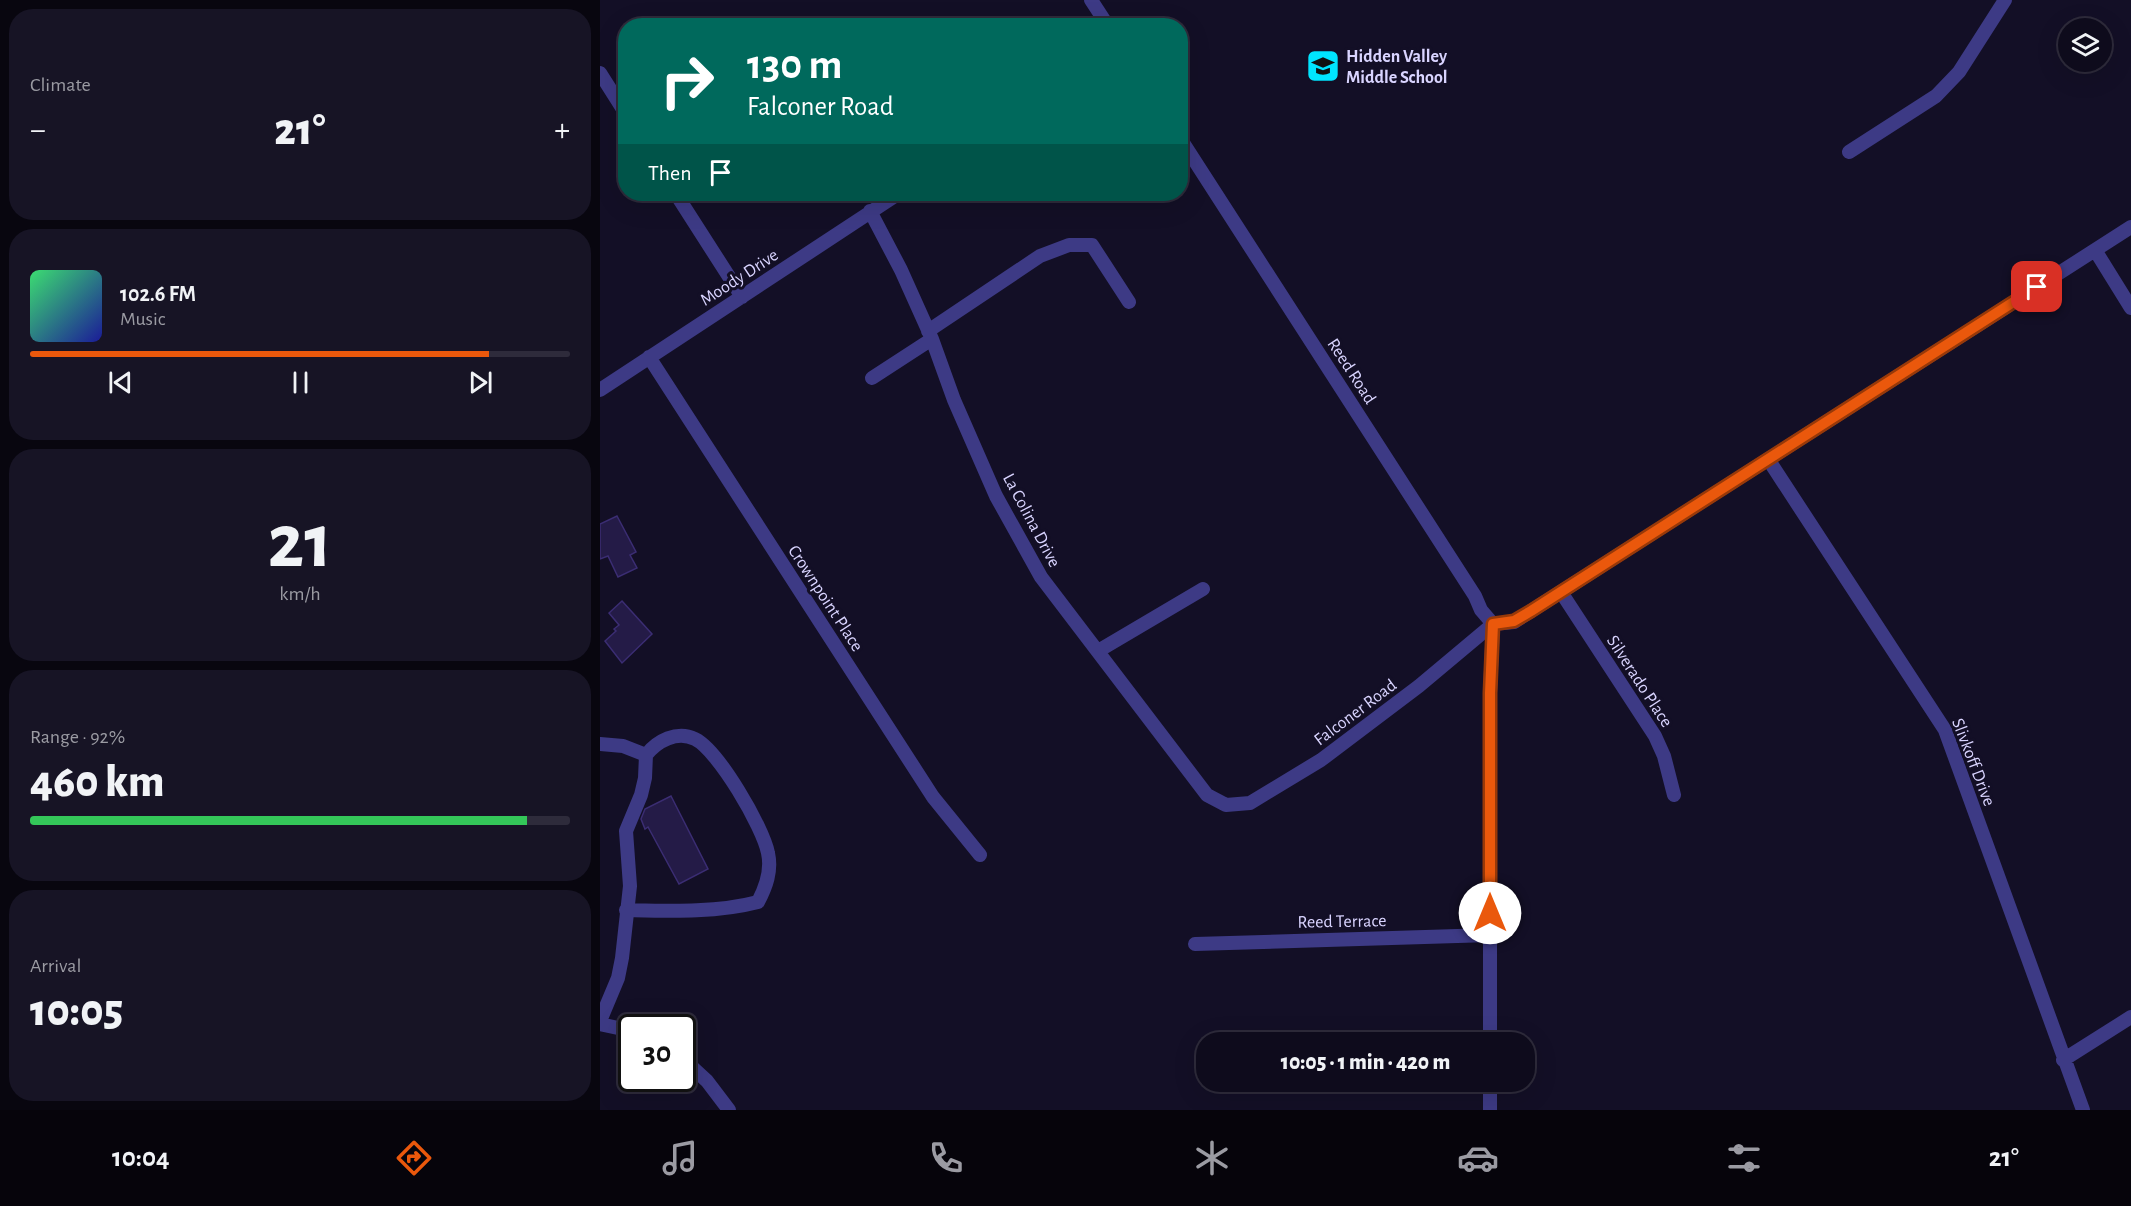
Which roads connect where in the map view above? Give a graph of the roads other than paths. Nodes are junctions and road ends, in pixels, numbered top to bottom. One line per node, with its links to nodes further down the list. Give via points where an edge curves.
1 (1091, 0): 3 (street)
2 (2005, 0): 7 (street, via 1959,72 1936,96)
3 (1103, 18)
4 (600, 73): 5 (street)
5 (618, 101)
6 (1188, 150): 23 (street, Reed Road)
7 (1849, 152)
8 (680, 201): 13 (street)
9 (886, 201): 10 (street, Moody Drive)
10 (870, 211): 13 (street, Moody Drive); 16 (street, La Colina Drive)
11 (2131, 226): 12 (street)
12 (2095, 250): 15 (street); 20 (street)
13 (742, 297): 17 (street, Moody Drive)
14 (1129, 302): 16 (street, via 1092,245 1069,245 1040,256)
15 (2131, 308)
16 (930, 335): 18 (street); 24 (street, La Colina Drive, via 996,496 1041,577)
17 (649, 357): 19 (street, Moody Drive); 29 (street, Crownpoint Place, via 933,797)
18 (872, 378)
19 (600, 390)
20 (1768, 459): 22 (street); 37 (street, Slivkoff Drive, via 1945,730)
21 (1203, 588): 24 (street)
22 (1561, 592): 23 (street, via 1514,621); 27 (street, Silverado Place, via 1655,736)
23 (1493, 624): 28 (street, Falconer Road, via 1321,760 1250,803); 31 (street)
24 (1098, 651): 28 (street, La Colina Drive, via 1207,795)
25 (600, 744): 26 (street, via 623,746)
26 (646, 755): 30 (street, via 641,795 626,831 630,886); 30 (street, via 653,746 679,736 694,738 714,755 763,837 768,878 758,902 743,906)
27 (1674, 795)
28 (1226, 805)
29 (980, 855)
30 (626, 910): 34 (street, via 618,978)
31 (1490, 935): 32 (street, Reed Terrace); 36 (street)
32 (1196, 944)
33 (2131, 1017): 37 (street)
34 (600, 1022): 35 (street)
35 (618, 1027)
36 (1490, 1032)
37 (2063, 1060): 42 (street, Slivkoff Drive)
38 (696, 1071): 40 (street)
39 (1490, 1092): 41 (street)
40 (729, 1110)
41 (1490, 1110)
42 (2083, 1110)

